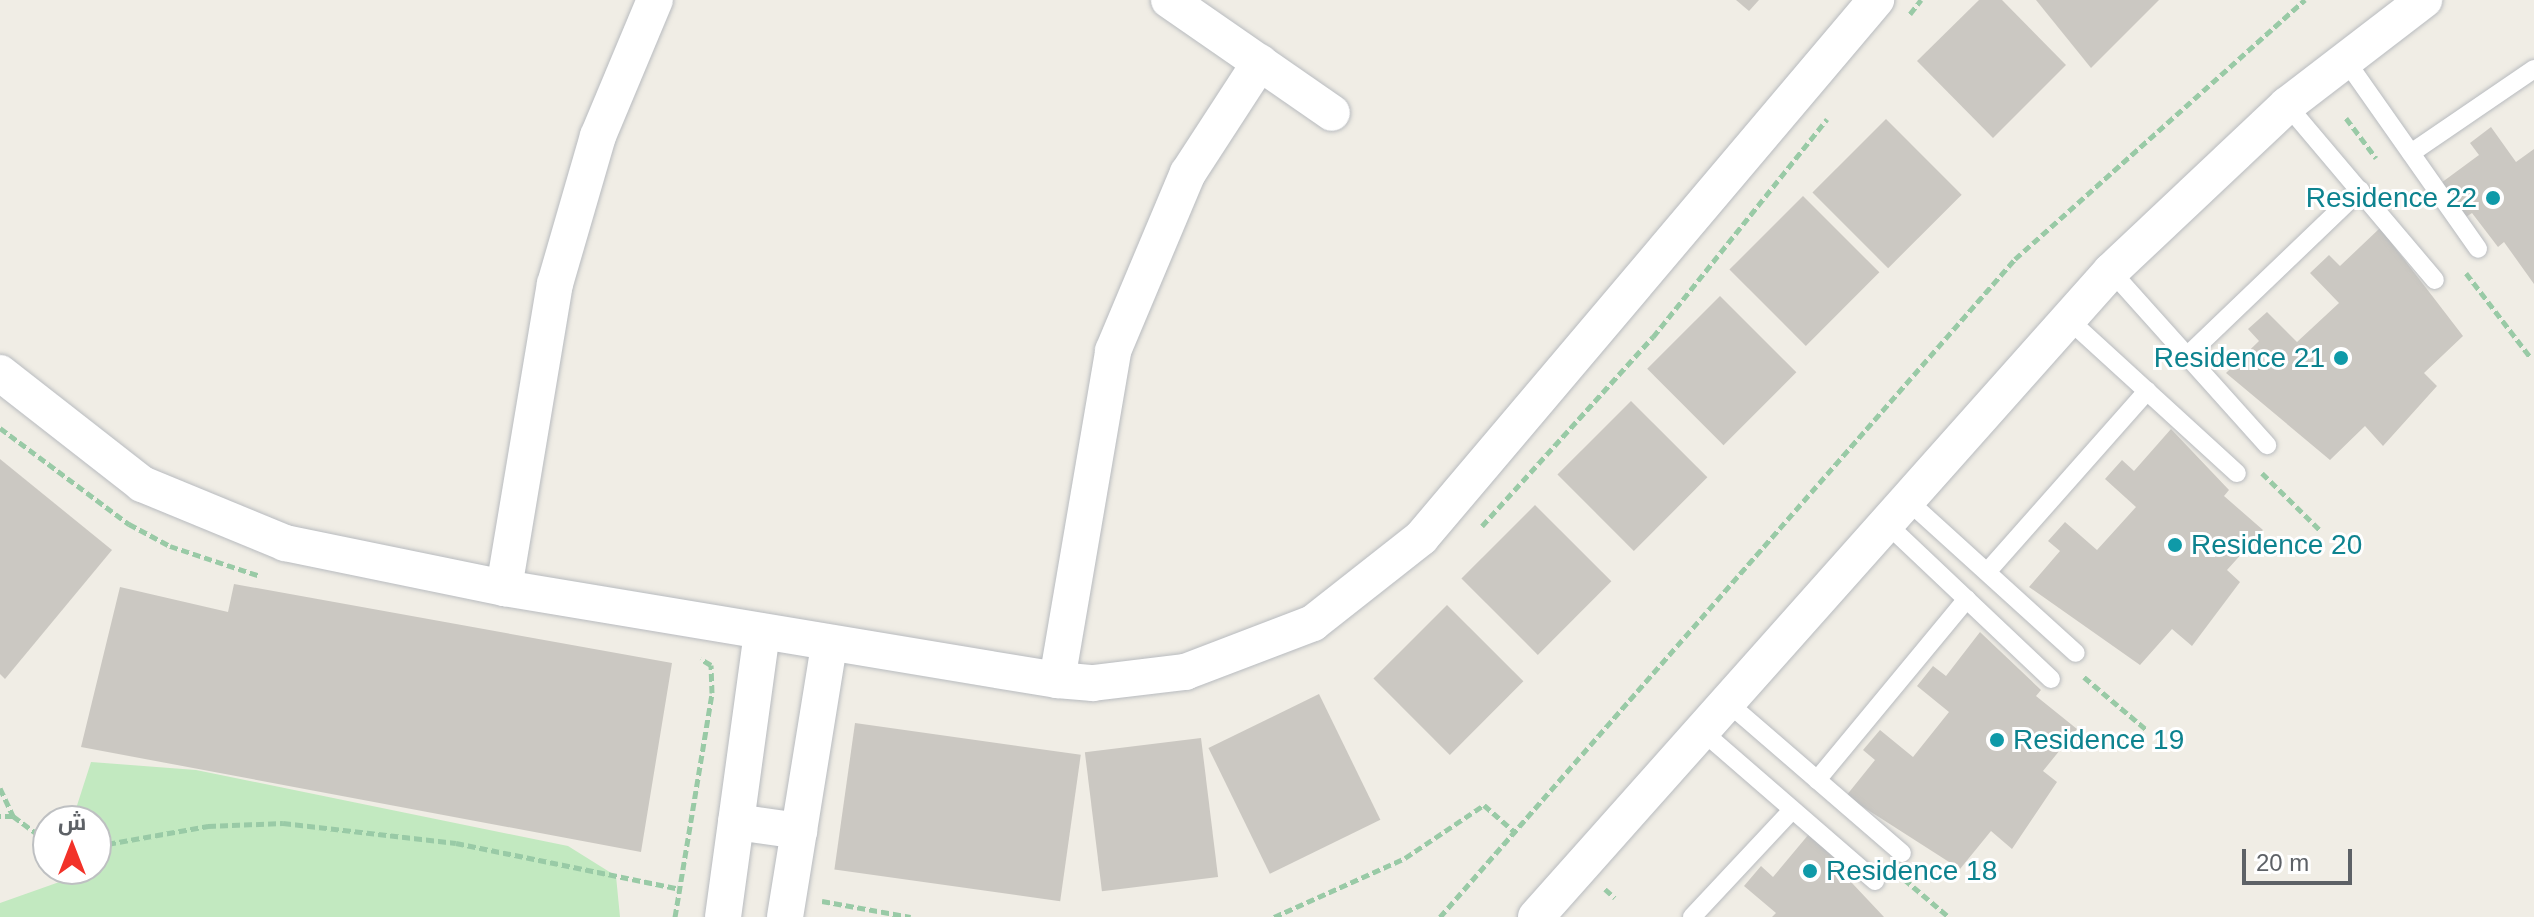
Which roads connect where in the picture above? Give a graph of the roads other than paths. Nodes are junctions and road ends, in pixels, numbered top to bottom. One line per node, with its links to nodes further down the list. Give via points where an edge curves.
1 (655, 0): 23 (street, via 598,136 555,284)
2 (1169, 0): 6 (street)
3 (1876, 0): 29 (street, via 1388,570 1313,623 1229,660 1139,680)
4 (2424, 0): 5 (street)
5 (2344, 58): 8 (street); 10 (lane)
6 (1260, 62): 9 (street); 29 (street, via 1188,173 1113,351)
7 (2534, 69): 10 (lane)
8 (2287, 105): 11 (lane); 13 (street)
9 (1332, 113)
10 (2411, 153): 12 (lane)
11 (2360, 190): 14 (lane); 16 (lane)
12 (2478, 249)
13 (2111, 271): 15 (street); 16 (lane)
14 (2435, 280)
15 (2067, 318): 18 (lane); 21 (street)
16 (2187, 356): 19 (lane)
17 (0, 373): 23 (street, via 111,464 176,503 285,543)
18 (2147, 391): 20 (lane); 22 (lane)
19 (2267, 445)
20 (2237, 473)
21 (1896, 511): 22 (lane); 24 (lane); 30 (street)
22 (1987, 572): 27 (lane)
23 (504, 588): 25 (street)
24 (1967, 599): 28 (lane); 32 (lane)
25 (762, 632): 26 (street); 34 (street)
26 (829, 644): 29 (street); 35 (street)
27 (2076, 653)
28 (2051, 679)
29 (1057, 680)
30 (1727, 702): 31 (street); 32 (lane)
31 (1702, 731): 33 (lane); 39 (street)
32 (1817, 780): 36 (lane)
33 (1792, 810): 37 (lane); 41 (lane)
34 (736, 822): 35 (street); 40 (street)
35 (799, 831): 38 (street)
36 (1902, 853)
37 (1875, 881)
38 (798, 912)
39 (1549, 912)
40 (723, 917)
41 (1692, 917)

